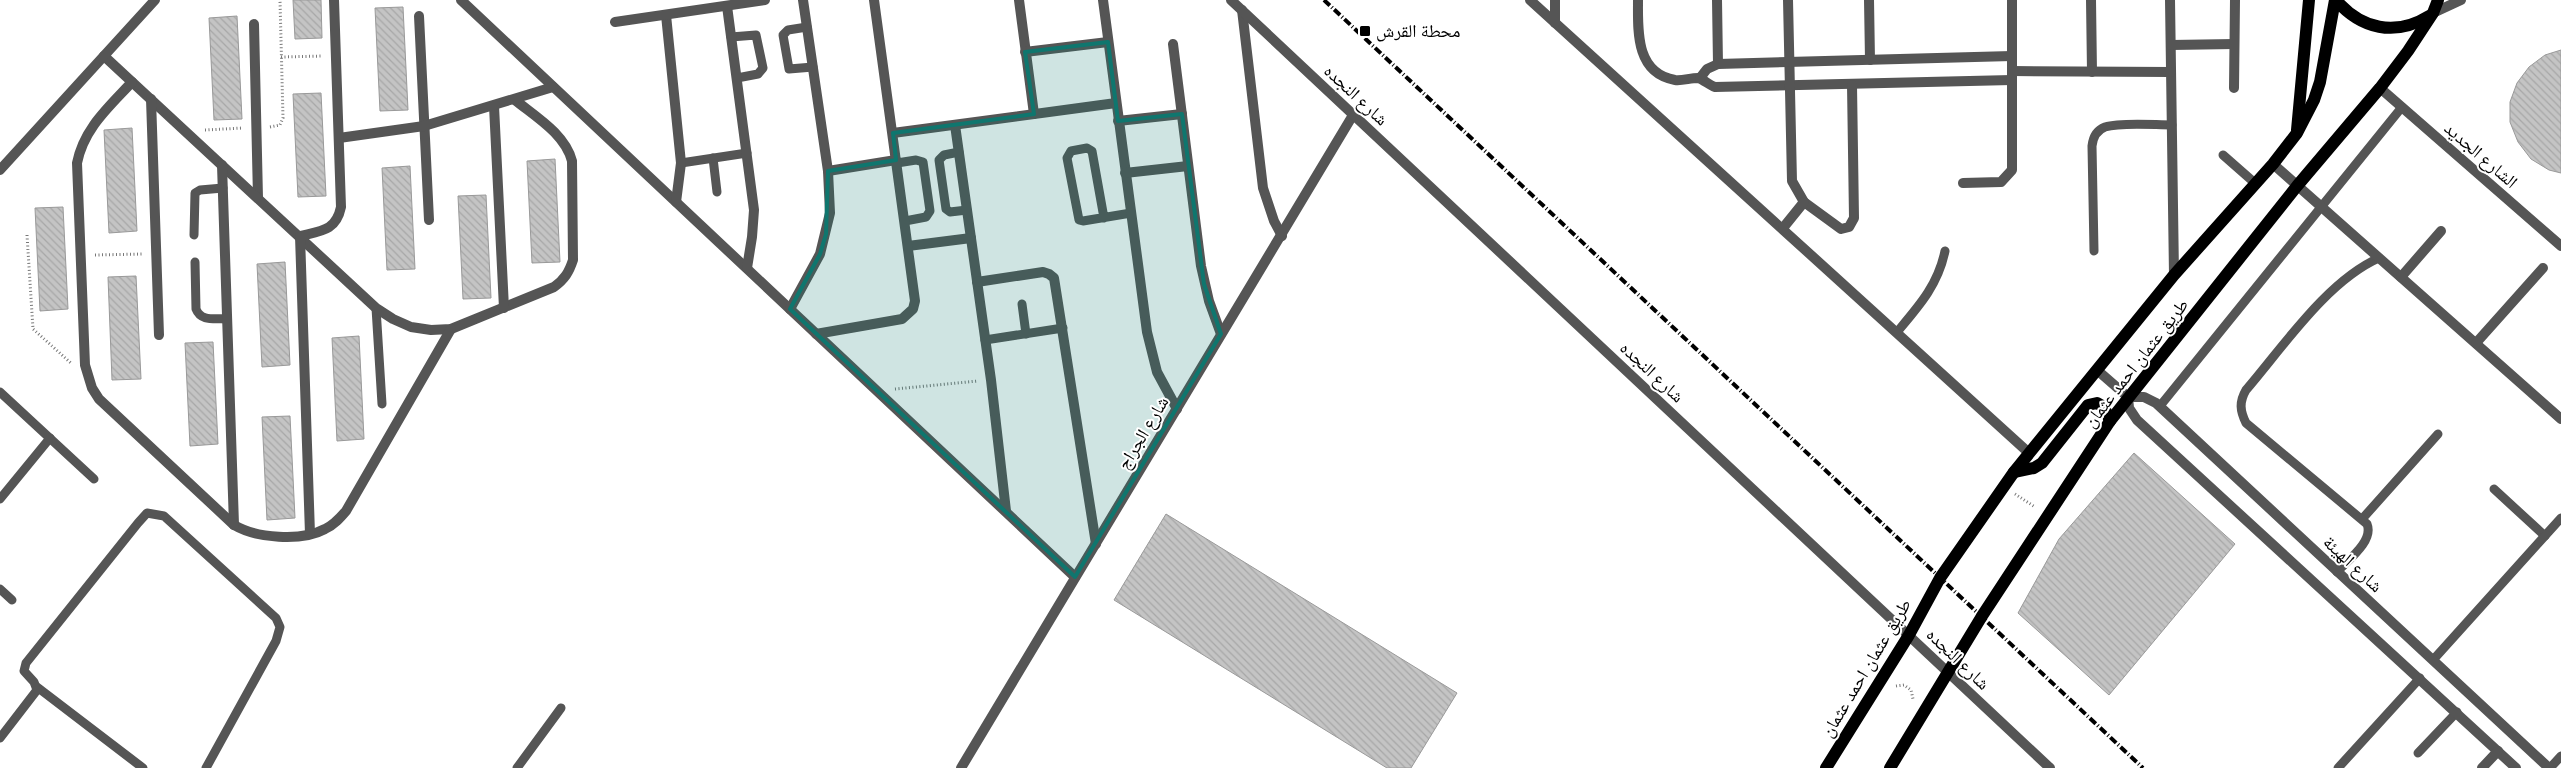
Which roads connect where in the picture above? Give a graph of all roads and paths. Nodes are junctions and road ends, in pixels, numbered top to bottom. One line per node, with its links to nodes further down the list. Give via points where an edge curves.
1 (155, 0): 39 (street)
2 (334, 0): 40 (street)
3 (461, 0): 55 (street)
4 (765, 0): 24 (street)
5 (803, 0): 32 (street)
6 (874, 0): 70 (street)
7 (1019, 0): 38 (street)
8 (1103, 0): 34 (street)
9 (1231, 0): 25 (street, شارع النجده)
10 (1530, 0): 30 (street)
11 (1555, 0): 30 (street)
12 (1638, 0): 51 (street, via 1638,36 1645,60 1663,76 1675,80)
13 (1717, 0): 45 (street)
14 (1788, 0): 44 (street)
15 (1869, 0): 43 (street)
16 (2012, 0): 41 (street)
17 (2091, 0): 47 (street)
18 (2170, 0): 37 (street)
19 (2235, 0): 36 (street)
20 (2309, 0): 71 (main road)
21 (2336, 0): 26 (main road, via 2363,23 2381,28 2417,23); 71 (main road, طريق عثمان احمد عثمان, via 2320,82)
22 (2438, 0): 26 (main road, طريق عثمان احمد عثمان)
23 (2461, 0): 26 (street)
24 (727, 6): 27 (street); 33 (street)
25 (1242, 10): 65 (street, شارع النجده); 104 (street, via 1263,188)
26 (2433, 13): 57 (main road, طريق عثمان احمد عثمان)
27 (666, 15): 29 (street); 77 (street)
28 (419, 16): 69 (street)
29 (615, 22)
30 (1555, 22): 99 (street)
31 (254, 24): 90 (street)
32 (807, 27): 46 (street); 46 (lane, via 786,31 784,43 789,69)
33 (731, 37): 50 (street); 50 (lane, via 756,35 763,68 758,74)
34 (1108, 42): 38 (street); 60 (street)
35 (1173, 44): 64 (street)
36 (2234, 44): 37 (street); 56 (street)
37 (2171, 45): 48 (street)
38 (1026, 52): 63 (street)
39 (104, 56): 52 (street); 82 (street)
40 (336, 56): 42 (path); 72 (street)
41 (2012, 56): 43 (street); 49 (street)
42 (281, 57)
43 (1870, 60): 44 (street)
44 (1789, 62): 45 (street); 53 (street)
45 (1718, 64): 51 (street, via 1707,69)
46 (813, 67): 83 (street)
47 (2092, 72): 48 (street); 49 (street)
48 (2172, 72): 68 (street)
49 (2012, 76): 54 (street); 85 (street, via 2010,175 2001,182)
50 (736, 78): 74 (street)
51 (1700, 78): 53 (street, via 1715,87)
52 (132, 82): 58 (street); 111 (street, via 90,128 79,151)
53 (1790, 85): 54 (street); 92 (street, via 1791,174 1795,189)
54 (1852, 85): 92 (street, via 1853,221 1849,227 1838,228)
55 (554, 87): 59 (street); 91 (street)
56 (2234, 88)
57 (2380, 88): 62 (street, الشارع الجديد); 87 (main road, طريق عثمان احمد عثمان)
58 (151, 99): 80 (street); 110 (street)
59 (515, 100): 61 (street); 121 (street, via 560,138 570,151 573,260 570,271 554,287)
60 (1116, 103): 63 (street); 66 (street)
61 (494, 106): 69 (street); 121 (street)
62 (2402, 107): 93 (lane); 107 (street, الشارع الجديد)
63 (1034, 114): 67 (street)
64 (1182, 114): 66 (street); 81 (street)
65 (1353, 115): 104 (street, شارع الجراج); 164 (street, شارع النجده)
66 (1118, 121): 84 (street)
67 (955, 124): 70 (street); 73 (street)
68 (2172, 125): 109 (lane, via 2111,126 2096,134 2092,146); 116 (street)
69 (424, 126): 72 (street); 97 (street)
70 (893, 133): 78 (street)
71 (2297, 133): 79 (main road, طريق عثمان احمد عثمان)
72 (340, 138): 103 (street, via 340,216 327,230)
73 (959, 152): 94 (street); 94 (lane, via 944,155 940,160 946,209 950,212)
74 (747, 153): 76 (lane); 114 (street, via 754,210)
75 (2223, 155): 86 (lane)
76 (713, 158): 77 (lane); 89 (lane)
77 (682, 162): 91 (street)
78 (897, 162): 83 (street); 98 (street); 98 (lane, via 923,162 930,211 926,217)
79 (2273, 164): 86 (main road, طريق عثمان احمد عثمان); 87 (street)
80 (222, 165): 88 (street); 90 (street)
81 (1188, 166): 84 (street); 129 (street, via 1204,284)
82 (0, 170)
83 (828, 171): 122 (street, via 830,213 826,234 820,254)
84 (1125, 174): 95 (street)
85 (1963, 183)
86 (2256, 184): 116 (main road, طريق عثمان احمد عثمان)
87 (2297, 186): 93 (street); 138 (main road, طريق عثمان احمد عثمان)
88 (223, 188): 102 (lane, via 195,193); 123 (street)
89 (717, 192)
90 (258, 198): 103 (street)
91 (676, 202): 114 (street)
92 (1804, 202): 99 (street)
93 (2321, 207): 112 (street); 140 (lane)
94 (967, 210): 105 (street)
95 (1131, 213): 96 (lane); 141 (street, via 1151,352 1157,372)
96 (1104, 218): 96 (lane, via 1083,221 1078,218 1068,158 1071,151 1087,148 1092,151)
97 (429, 220)
98 (905, 221): 106 (street)
99 (1783, 228): 126 (street)
100 (2441, 231): 117 (street)
101 (27, 235): 134 (path, via 33,329)
102 (194, 235)
103 (300, 236): 120 (street); 157 (street)
104 (1282, 236): 129 (street, شارع الجراج)
105 (971, 238): 106 (street); 118 (street)
106 (908, 246): 127 (street, via 915,301 908,315 902,319)
107 (2561, 246)
108 (1945, 251): 126 (lane, via 1930,292)
109 (2094, 251)
110 (157, 253): 111 (path); 130 (street)
111 (80, 256): 134 (street)
112 (2380, 258): 117 (street); 154 (lane, via 2353,272 2330,292 2246,390 2241,403 2246,423)
113 (195, 262): 123 (lane, via 198,315)
114 (747, 268): 122 (street)
115 (2543, 268): 132 (street)
116 (2174, 275): 133 (main road, طريق عثمان احمد عثمان)
117 (2401, 277): 132 (street)
118 (977, 282): 124 (street, via 1042,272 1049,274 1056,284); 131 (street)
119 (1022, 304): 128 (lane)
120 (376, 308): 125 (street, via 411,327); 139 (lane)
121 (504, 308): 125 (street)
122 (790, 309): 127 (street)
123 (227, 319): 156 (street)
124 (1063, 328): 128 (lane); 159 (street)
125 (451, 329): 157 (street, via 346,511 324,530)
126 (1897, 332): 146 (street)
127 (816, 334): 136 (street)
128 (1026, 334): 131 (lane)
129 (1222, 334): 141 (street, شارع الجراج)
130 (159, 335)
131 (985, 340): 135 (street)
132 (2476, 343): 142 (street)
133 (2097, 370): 138 (street); 146 (main road, طريق عثمان احمد عثمان)
134 (88, 377): 156 (street, via 99,399)
135 (991, 380): 136 (path); 152 (street)
136 (876, 390): 152 (street)
137 (0, 392): 145 (lane)
138 (2128, 398): 140 (street, شارع الهيئة, via 2144,398); 143 (main road, طريق عثمان احمد عثمان); 167 (street, via 2129,408 2137,420)
139 (382, 404)
140 (2160, 406): 160 (street, شارع الهيئة)
141 (1177, 409): 159 (street, شارع الجراج)
142 (2561, 419)
143 (2110, 421): 147 (main road, via 2104,407 2088,405 2042,463); 153 (main road, طريق عثمان احمد عثمان)
144 (2438, 434): 154 (lane)
145 (50, 438): 148 (lane); 151 (lane)
146 (2029, 453): 147 (main road, طريق عثمان احمد عثمان)
147 (2014, 472): 149 (main road, طريق عثمان احمد عثمان)
148 (94, 480)
149 (2004, 486): 153 (path); 164 (main road, طريق عثمان احمد عثمان, via 1940,578)
150 (2494, 489): 158 (lane)
151 (0, 499)
152 (1006, 512): 161 (street)
153 (2048, 516): 166 (main road, طريق عثمان احمد عثمان)
154 (2363, 518): 160 (lane, via 2369,528 2368,536)
155 (2561, 518): 158 (lane)
156 (234, 525): 157 (street, via 261,536)
157 (310, 534)
158 (2545, 536): 165 (lane)
159 (1096, 544): 161 (street, شارع الجراج)
160 (2337, 572): 165 (street, شارع الهيئة)
161 (1075, 577): 180 (street, شارع الجراج)
162 (0, 589): 163 (lane)
163 (12, 600)
164 (1909, 634): 166 (street, شارع النجده); 181 (main road, طريق عثمان احمد عثمان)
165 (2433, 660): 187 (street, شارع الهيئة)
166 (1947, 672): 182 (main road, طريق عثمان احمد عثمان); 183 (street, شارع النجده)
167 (2420, 678): 172 (street); 184 (lane)
168 (37, 686): 173 (lane, via 34,695); 177 (lane); 178 (lane, via 24,671 26,663 142,518 147,513 164,516 276,618 280,627 276,641)
169 (1890, 691): 170 (path, via 1904,685 1914,697)
170 (1911, 705)
171 (561, 708): 179 (lane)
172 (2457, 712): 174 (street); 175 (lane)
173 (0, 738)
174 (2498, 751): 185 (street); 186 (street)
175 (2418, 753)
176 (2561, 756): 187 (lane)
177 (143, 768)
178 (206, 768)
179 (517, 768)
180 (960, 768)
181 (1826, 768)
182 (1890, 768)
183 (2050, 768)
184 (2338, 768)
185 (2482, 768)
186 (2516, 768)
187 (2550, 768)

